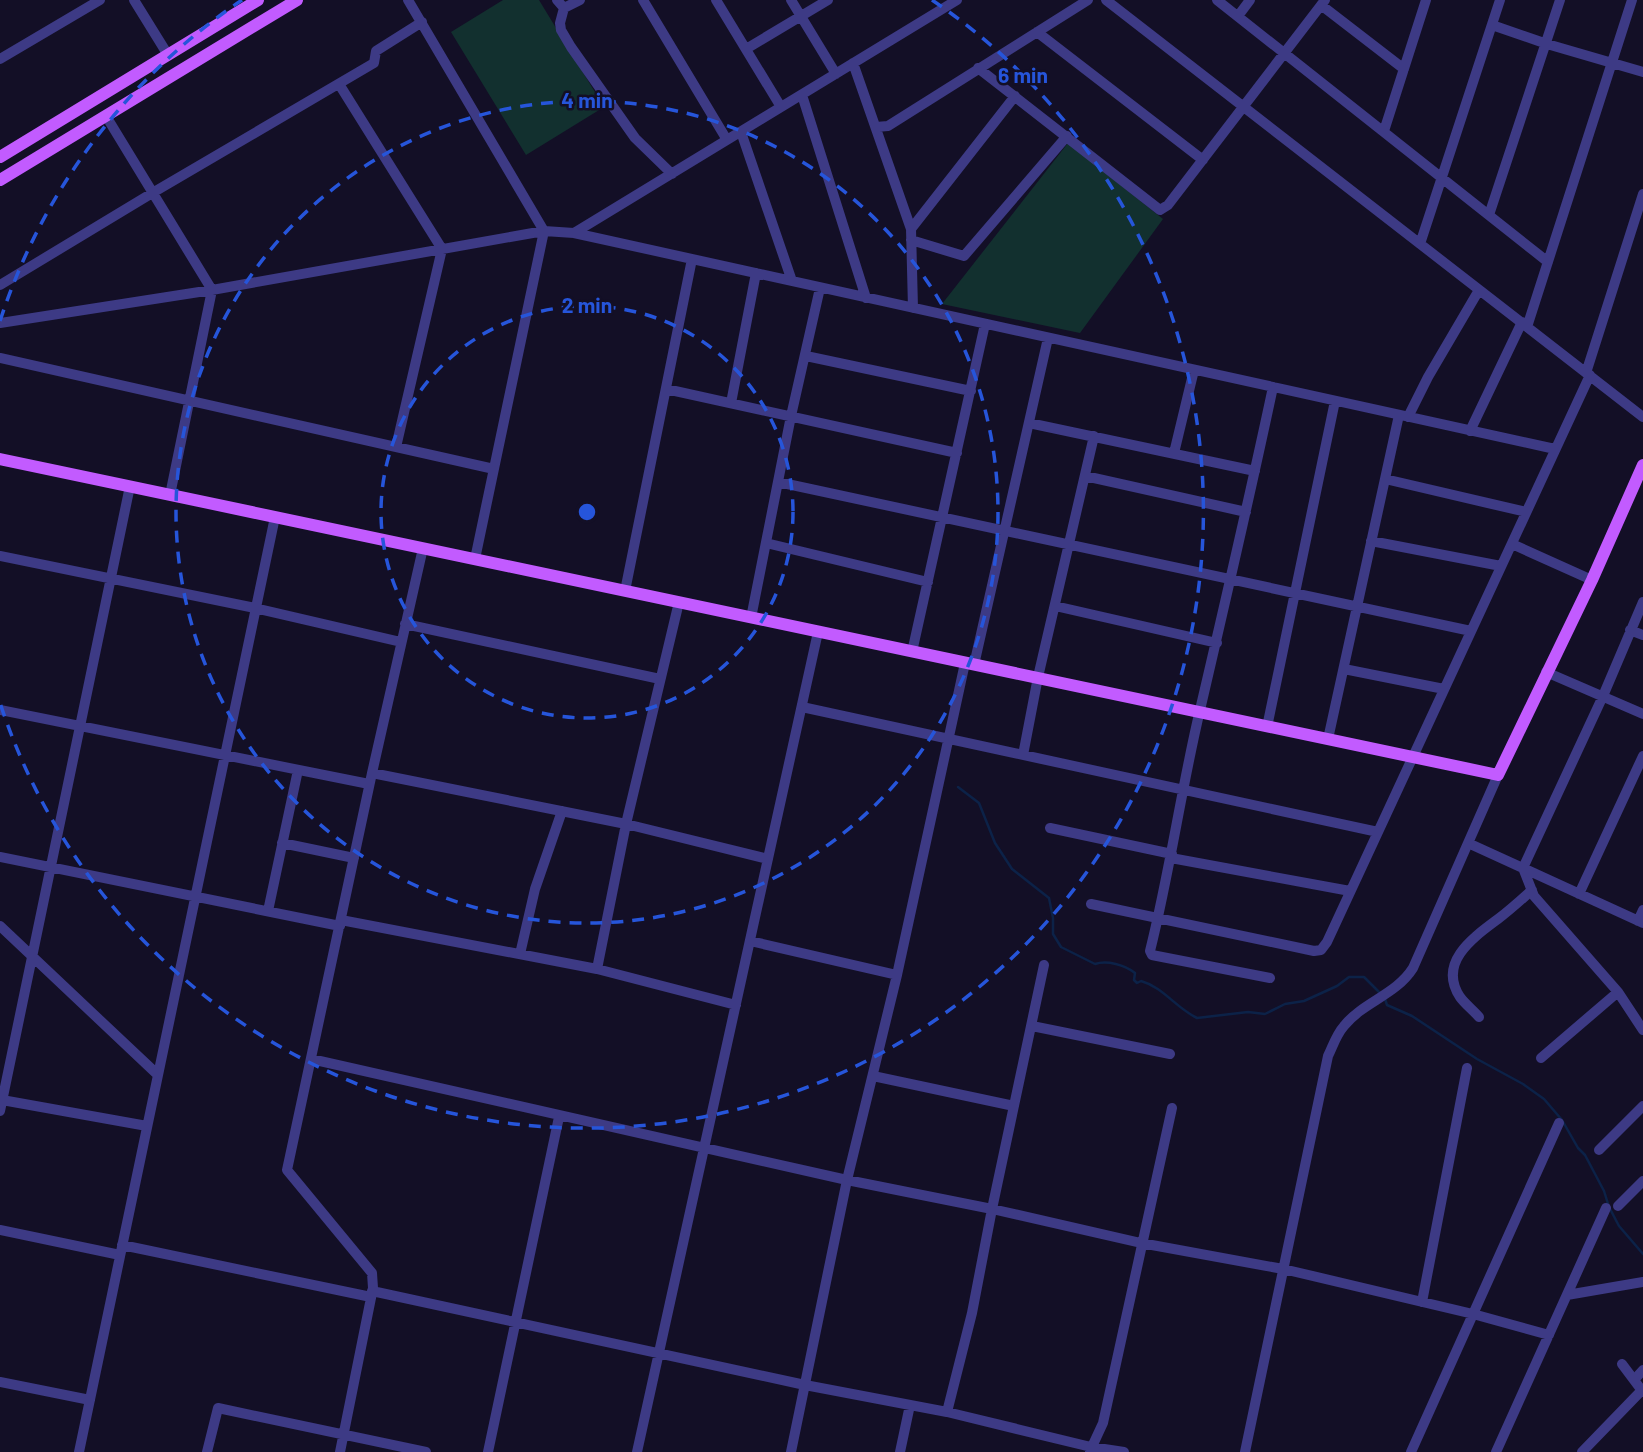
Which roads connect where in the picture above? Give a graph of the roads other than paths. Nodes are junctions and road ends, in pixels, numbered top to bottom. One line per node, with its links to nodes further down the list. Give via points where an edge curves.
1 (100, 0): 32 (street)
2 (134, 0): 31 (street)
3 (258, 0): 31 (main road)
4 (297, 0): 44 (main road)
5 (408, 0): 25 (street)
6 (580, 0): 22 (street)
7 (643, 0): 49 (street)
8 (716, 0): 29 (street)
9 (791, 0): 23 (street)
10 (828, 0): 23 (street)
11 (957, 0): 20 (street)
12 (1088, 0): 27 (street)
13 (1106, 0): 43 (street)
14 (1217, 0): 24 (street)
15 (1250, 0): 24 (street)
16 (1426, 0): 36 (street)
17 (1500, 0): 26 (street)
18 (1560, 0): 28 (street)
19 (1632, 0): 33 (street)
20 (945, 3): 34 (street)
21 (1323, 3): 30 (street); 36 (street)
22 (561, 4): 52 (street, via 561,30 571,47 635,138)
23 (801, 16): 29 (street); 38 (street)
24 (1238, 16): 30 (street)
25 (422, 22): 39 (street, via 376,51 374,63); 59 (street)
26 (1492, 25): 28 (street); 53 (street)
27 (1037, 32): 35 (street); 51 (street)
28 (1547, 44): 33 (street); 57 (street)
29 (746, 50): 42 (street)
30 (1285, 52): 43 (street); 46 (street)
31 (168, 55): 50 (main road)
32 (0, 60)
33 (1612, 62): 37 (street); 65 (street)
34 (853, 63): 38 (street); 45 (street)
35 (978, 68): 41 (street); 45 (street, via 888,126)
36 (1404, 69): 46 (street)
37 (1643, 72)
38 (836, 74): 40 (street)
39 (340, 84): 55 (street); 63 (street)
40 (802, 95): 42 (street); 72 (street)
41 (1015, 96): 48 (street); 58 (street)
42 (781, 107): 47 (street)
43 (1244, 107): 51 (street); 62 (street)
44 (106, 116): 54 (main road); 55 (street)
45 (876, 127): 58 (street)
46 (1384, 131): 53 (street)
47 (741, 132): 49 (street); 67 (street)
48 (1067, 136): 51 (street, via 1160,210); 61 (street, via 964,256)
49 (727, 140): 52 (street)
50 (0, 157)
51 (1203, 160)
52 (672, 174): 60 (street)
53 (1443, 178): 57 (street); 62 (street)
54 (0, 180)
55 (154, 192): 68 (street); 70 (street)
56 (1643, 194): 81 (street)
57 (1489, 215): 65 (street)
58 (911, 229): 61 (street)
59 (544, 231): 60 (street); 63 (street); 100 (street)
60 (574, 233): 64 (street)
61 (911, 240): 73 (street)
62 (1420, 244): 71 (street)
63 (442, 249): 70 (street); 94 (street)
64 (692, 259): 66 (street); 83 (street)
65 (1548, 262): 76 (street)
66 (756, 274): 67 (street); 87 (street)
67 (792, 281): 69 (street)
68 (0, 285)
69 (820, 288): 72 (street); 78 (street)
70 (212, 290): 74 (street); 85 (street)
71 (1479, 290): 76 (street); 89 (street)
72 (866, 298): 73 (street)
73 (913, 308): 75 (street)
74 (0, 323)
75 (985, 324): 77 (street); 84 (street)
76 (1524, 325): 81 (street); 92 (street)
77 (1048, 338): 80 (street); 91 (street)
78 (806, 356): 84 (street); 88 (street)
79 (0, 358): 85 (street)
80 (1194, 370): 82 (street); 97 (street)
81 (1588, 374): 90 (street); 95 (street)
82 (1273, 387): 86 (street); 101 (street)
83 (666, 389): 87 (street); 124 (street)
84 (971, 391): 96 (street)
85 (190, 400): 94 (street); 106 (street)
86 (1335, 401): 89 (street); 125 (street)
87 (731, 403): 88 (street)
88 (791, 416): 96 (street); 104 (street)
89 (1403, 416): 92 (street); 103 (street)
90 (1643, 417)
91 (1029, 423): 93 (street); 111 (street)
92 (1470, 431): 95 (street)
93 (1094, 436): 97 (street); 102 (street)
94 (397, 447): 100 (street)
95 (1555, 449): 108 (street)
96 (957, 453): 110 (street)
97 (1174, 453): 101 (street)
98 (0, 459): 105 (main road)
99 (1643, 465): 122 (main road)
100 (494, 469): 118 (street)
101 (1255, 471): 107 (street)
102 (1085, 476): 107 (street); 115 (street)
103 (1385, 479): 108 (street); 112 (street)
104 (778, 482): 110 (street); 113 (street)
105 (130, 486): 106 (main road); 120 (street)
106 (170, 495): 109 (main road)
107 (1246, 512): 121 (street)
108 (1526, 512): 114 (street)
109 (275, 517): 116 (main road); 130 (street)
110 (943, 518): 111 (street); 123 (street)
111 (1004, 531): 115 (street); 140 (street)
112 (1371, 541): 119 (street); 129 (street)
113 (766, 543): 123 (street); 131 (street)
114 (1511, 544): 119 (street); 122 (street)
115 (1070, 545): 121 (street); 128 (street)
116 (423, 548): 118 (main road); 132 (street)
117 (0, 556): 120 (street)
118 (475, 559): 124 (main road)
119 (1501, 566): 134 (street)
120 (111, 578): 130 (street); 151 (street)
121 (1231, 579): 125 (street); 138 (street)
122 (1592, 580): 142 (main road)
123 (928, 582): 139 (street)
124 (625, 591): 126 (main road)
125 (1295, 593): 129 (street); 152 (street)
126 (679, 602): 131 (main road); 144 (street)
127 (1643, 602): 133 (street)
128 (1055, 606): 138 (street); 143 (street)
129 (1357, 607): 134 (street); 141 (street)
130 (256, 608): 137 (street); 155 (street)
131 (751, 618): 135 (main road)
132 (405, 624): 137 (street); 144 (street)
133 (1630, 630): 136 (street); 146 (street)
134 (1471, 631): 145 (street)
135 (818, 632): 139 (main road); 147 (street)
136 (1643, 635)
137 (401, 642): 160 (street)
138 (1217, 643): 149 (street)
139 (912, 652): 140 (main road)
140 (970, 664): 143 (main road); 153 (street)
141 (1343, 669): 145 (street); 154 (street)
142 (1546, 672): 146 (street); 161 (main road)
143 (1038, 677): 149 (main road); 156 (street)
144 (660, 680): 165 (street)
145 (1444, 689): 158 (street)
146 (1603, 696): 150 (street); 175 (street)
147 (802, 707): 153 (street); 173 (street)
148 (0, 710): 151 (street)
149 (1199, 712): 152 (main road); 163 (street)
150 (1643, 714)
151 (80, 726): 155 (street); 174 (street)
152 (1267, 727): 154 (main road)
153 (948, 739): 156 (street); 192 (street)
154 (1328, 739): 158 (main road)
155 (225, 755): 159 (street); 179 (street)
156 (1023, 755): 163 (street)
157 (1643, 756): 178 (street)
158 (1412, 757): 161 (main road); 167 (street)
159 (298, 770): 162 (street); 169 (street)
160 (372, 772): 162 (street); 164 (street)
161 (1498, 775): 168 (street)
162 (369, 784): 172 (street)
163 (1185, 789): 167 (street); 170 (street)
164 (562, 811): 165 (street); 188 (street, via 534,889)
165 (626, 824): 173 (street); 191 (street)
166 (1050, 828): 170 (street)
167 (1378, 832): 177 (street)
168 (1468, 843): 175 (street); 223 (street, via 1413,968 1396,988 1345,1024 1336,1037 1328,1056)
169 (282, 844): 172 (street); 182 (street)
170 (1172, 856): 177 (street); 183 (street)
171 (0, 857): 174 (street)
172 (354, 858): 185 (street)
173 (768, 859): 187 (street)
174 (51, 867): 179 (street); 189 (street)
175 (1523, 868): 176 (street); 178 (street)
176 (1532, 890): 194 (street); 196 (street, via 1458,954 1454,968 1457,990)
177 (1350, 891): 183 (street, via 1327,942 1314,951)
178 (1579, 894): 184 (street)
179 (195, 897): 182 (street); 203 (street)
180 (1091, 904): 183 (street)
181 (1643, 910): 184 (street)
182 (268, 912): 185 (street)
183 (1158, 917): 193 (street, via 1152,955)
184 (1641, 922)
185 (340, 923): 188 (street); 201 (street)
186 (0, 926): 189 (street)
187 (750, 941): 192 (street); 195 (street)
188 (520, 954): 191 (street)
189 (33, 955): 203 (street); 205 (street)
190 (1044, 965): 197 (street)
191 (597, 969): 195 (street)
192 (897, 975): 204 (street)
193 (1270, 978)
194 (1618, 992): 198 (street); 200 (street)
195 (736, 1005): 213 (street)
196 (1479, 1017)
197 (1032, 1026): 199 (street); 206 (street)
198 (1643, 1030)
199 (1170, 1054)
200 (1541, 1058)
201 (311, 1059): 210 (street); 225 (street, via 287,1170 372,1273)
202 (1467, 1068): 227 (street)
203 (158, 1075): 212 (street)
204 (873, 1076): 206 (street); 215 (street)
205 (2, 1100): 209 (street); 212 (street)
206 (1014, 1106): 219 (street)
207 (1643, 1106): 214 (street)
208 (1172, 1108): 221 (street)
209 (0, 1111)
210 (559, 1116): 213 (street); 229 (street)
211 (1559, 1123): 228 (street)
212 (147, 1126): 222 (street)
213 (704, 1148): 215 (street); 231 (street)
214 (1599, 1150)
215 (847, 1180): 219 (street); 236 (street)
216 (1643, 1181): 217 (street)
217 (1618, 1206)
218 (1606, 1208): 226 (street)
219 (992, 1209): 221 (street); 240 (street)
220 (0, 1230): 222 (street)
221 (1141, 1243): 223 (street); 242 (street, via 1103,1423)
222 (121, 1250): 225 (street); 238 (street)
223 (1283, 1269): 227 (street); 252 (street)
224 (1643, 1282): 226 (street)
225 (372, 1294): 229 (street); 241 (street)
226 (1567, 1295): 230 (street)
227 (1422, 1302): 228 (street)
228 (1473, 1314): 230 (street); 253 (street)
229 (516, 1322): 231 (street); 247 (street)
230 (1549, 1335): 254 (street)
231 (659, 1354): 236 (street); 248 (street)
232 (1622, 1364): 234 (street)
233 (1643, 1370): 234 (street)
234 (1634, 1380): 237 (street)
235 (0, 1382): 238 (street)
236 (804, 1385): 239 (street); 249 (street)
237 (1642, 1391): 255 (street)
238 (90, 1400): 243 (street)
239 (910, 1405): 240 (street); 250 (street)
240 (947, 1412): 242 (street)
241 (344, 1435): 244 (street, via 218,1408); 245 (street); 246 (street)
242 (1090, 1449): 251 (street)
243 (79, 1452)
244 (206, 1452)
245 (340, 1452)
246 (426, 1452)
247 (488, 1452)
248 (637, 1452)
249 (791, 1452)
250 (900, 1452)
251 (1124, 1452)
252 (1245, 1452)
253 (1411, 1452)
254 (1496, 1452)
255 (1582, 1452)

